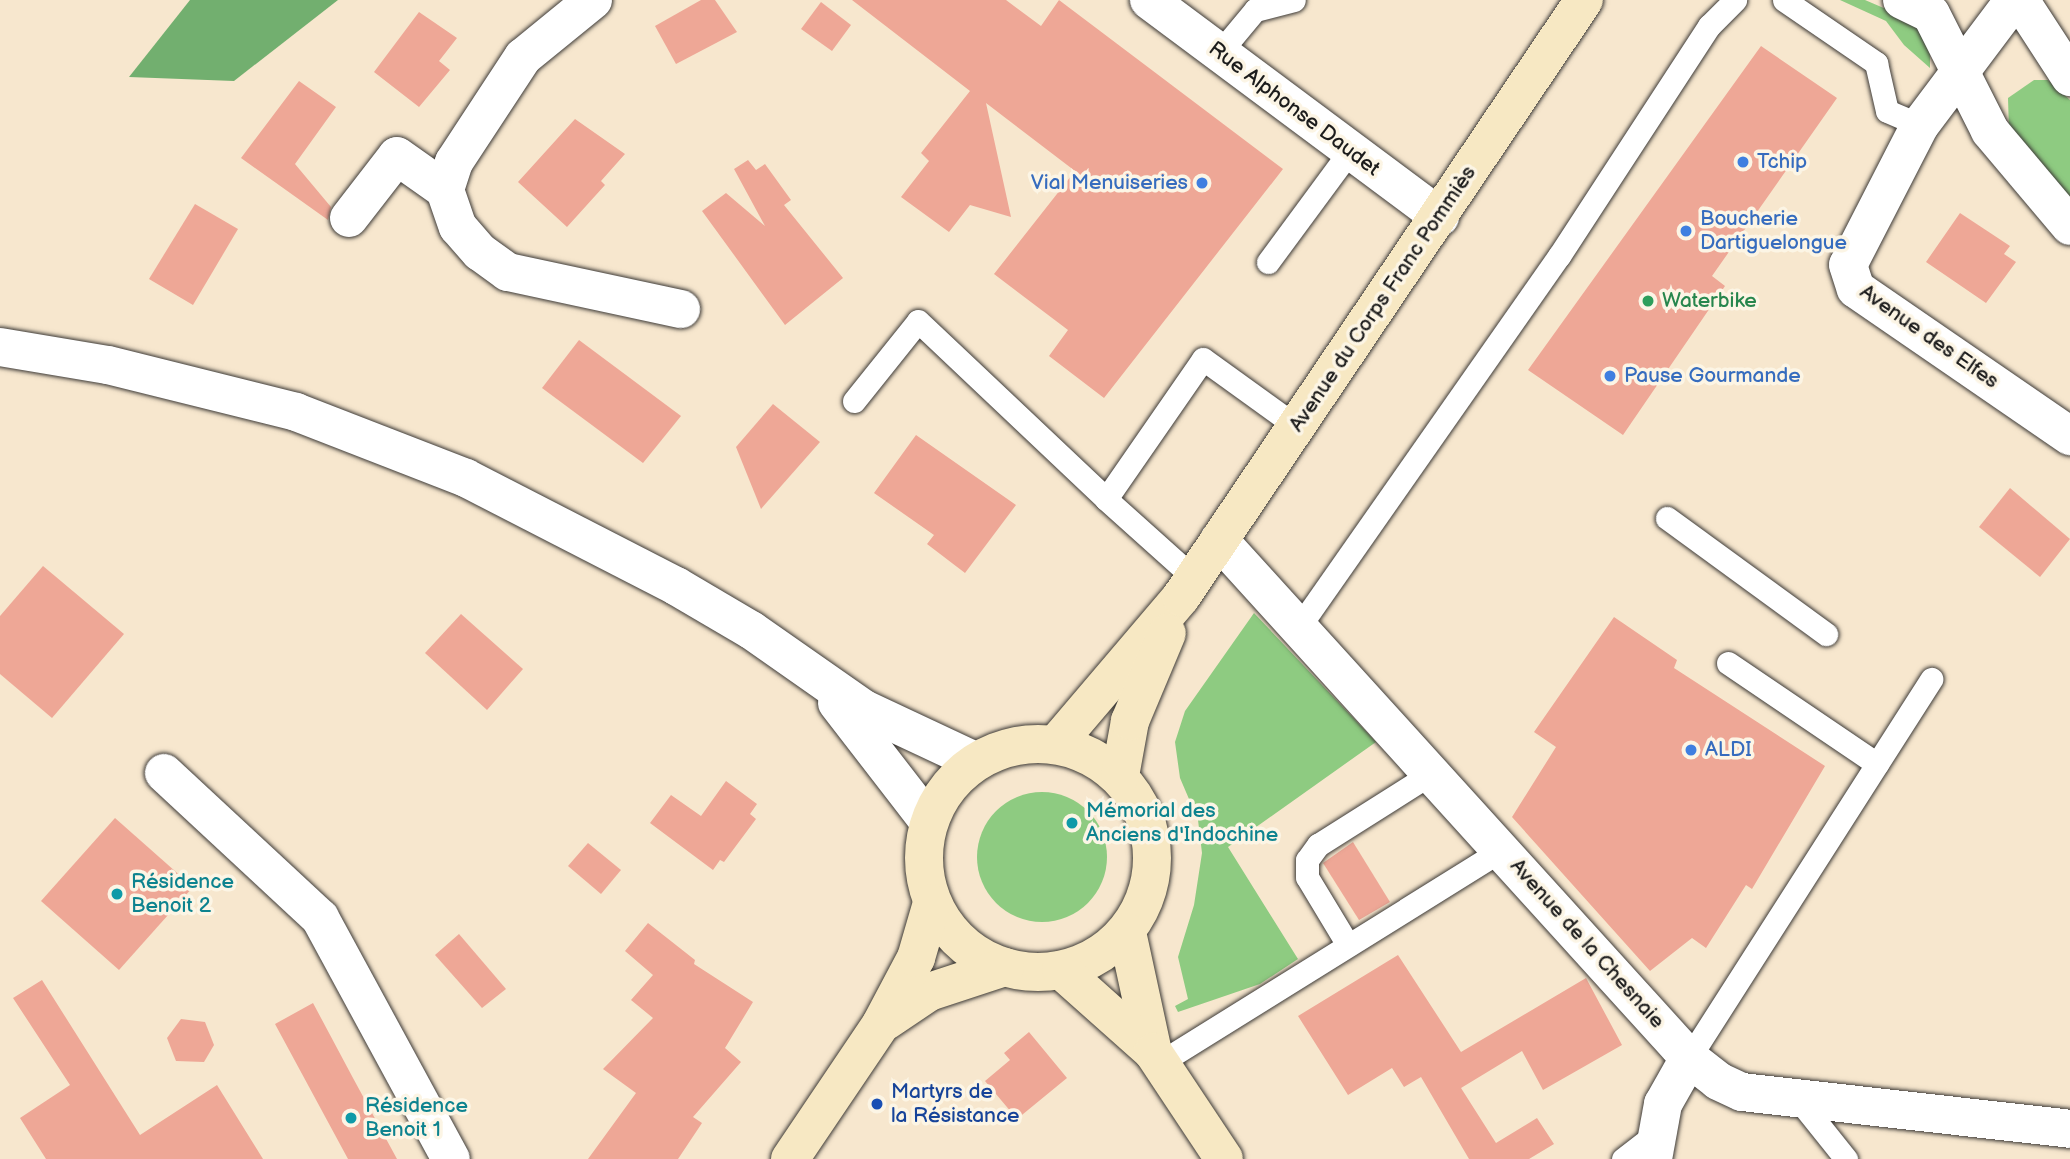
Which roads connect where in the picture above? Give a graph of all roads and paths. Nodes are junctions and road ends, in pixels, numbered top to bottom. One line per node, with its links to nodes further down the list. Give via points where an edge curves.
1 (593, 0): 15 (street, via 523,57 454,162)
2 (1149, 0): 10 (street, Rue Alphonse Daudet)
3 (1294, 0): 10 (lane, via 1255,10)
4 (1584, 0): 16 (main road, Avenue du Corps Franc Pommiès)
5 (1735, 0): 29 (lane, via 1709,26 1559,256)
6 (1784, 0): 13 (lane, via 1876,63 1882,73 1887,111)
7 (1902, 0): 11 (street, via 1931,14)
8 (2014, 0): 11 (street, Avenue des Elfes)
9 (2020, 0): 12 (street)
10 (1220, 52): 14 (street, Rue Alphonse Daudet)
11 (1961, 67): 13 (street, Avenue des Elfes); 18 (street, via 1990,131)
12 (2070, 77)
13 (1920, 125): 24 (street, Avenue des Elfes, via 1850,253 1850,276 1856,289)
14 (1349, 152): 16 (street, Rue Alphonse Daudet); 19 (lane)
15 (445, 190): 17 (street, via 397,156); 20 (street, via 458,227 480,253 508,272)
16 (1440, 217): 23 (main road, Avenue du Corps Franc Pommiès)
17 (349, 218)
18 (2070, 226)
19 (1268, 262)
20 (681, 309)
21 (0, 347): 33 (street, via 107,365 232,395 362,435 570,528 751,630)
22 (854, 401): 25 (lane, via 918,321)
23 (1296, 426): 25 (lane, via 1203,359); 27 (main road, Avenue du Corps Franc Pommiès)
24 (2070, 436)
25 (1107, 499): 28 (lane)
26 (1667, 519): 30 (lane)
27 (1219, 540): 28 (main road, Avenue du Corps Franc Pommiès); 29 (street, Avenue de la Chesnaie)
28 (1187, 587): 34 (main road, Avenue du Corps Franc Pommiès); 39 (main road, Avenue du Corps Franc Pommiès, via 1130,721)
29 (1299, 627): 38 (street, Avenue de la Chesnaie)
30 (1826, 634)
31 (1728, 663): 36 (lane)
32 (1931, 679): 36 (lane)
33 (818, 680): 35 (street, via 925,741); 40 (street, via 895,772)
34 (1056, 744): 35 (main road, via 1001,748); 39 (main road, via 1093,756)
35 (975, 761): 40 (main road, via 947,788)
36 (1877, 764): 49 (lane)
37 (164, 773): 53 (street, via 320,918)
38 (1432, 773): 41 (street, Avenue de la Chesnaie); 44 (lane, via 1318,845 1307,860 1307,877)
39 (1120, 776): 43 (main road, via 1144,813 1153,851 1148,890)
40 (929, 821): 42 (main road, via 924,862)
41 (1502, 850): 44 (lane); 49 (street, Avenue de la Chesnaie)
42 (932, 903): 45 (main road, via 966,948); 47 (main road, via 916,958)
43 (1127, 932): 46 (main road, via 1096,957); 48 (main road)
44 (1348, 945): 48 (lane)
45 (1005, 967): 46 (main road, via 1034,973); 47 (main road, via 929,992)
46 (1061, 970): 48 (main road)
47 (881, 1024): 54 (main road)
48 (1157, 1057): 55 (main road)
49 (1689, 1058): 50 (street, Avenue de la Chesnaie, via 1718,1081 1742,1092); 52 (street, via 1663,1104)
50 (1798, 1099): 51 (street, Avenue de la Chesnaie); 57 (lane)
51 (2070, 1129)
52 (1656, 1145): 56 (lane)
53 (451, 1159)
54 (790, 1159)
55 (1224, 1159)
56 (1623, 1159)
57 (1846, 1159)

